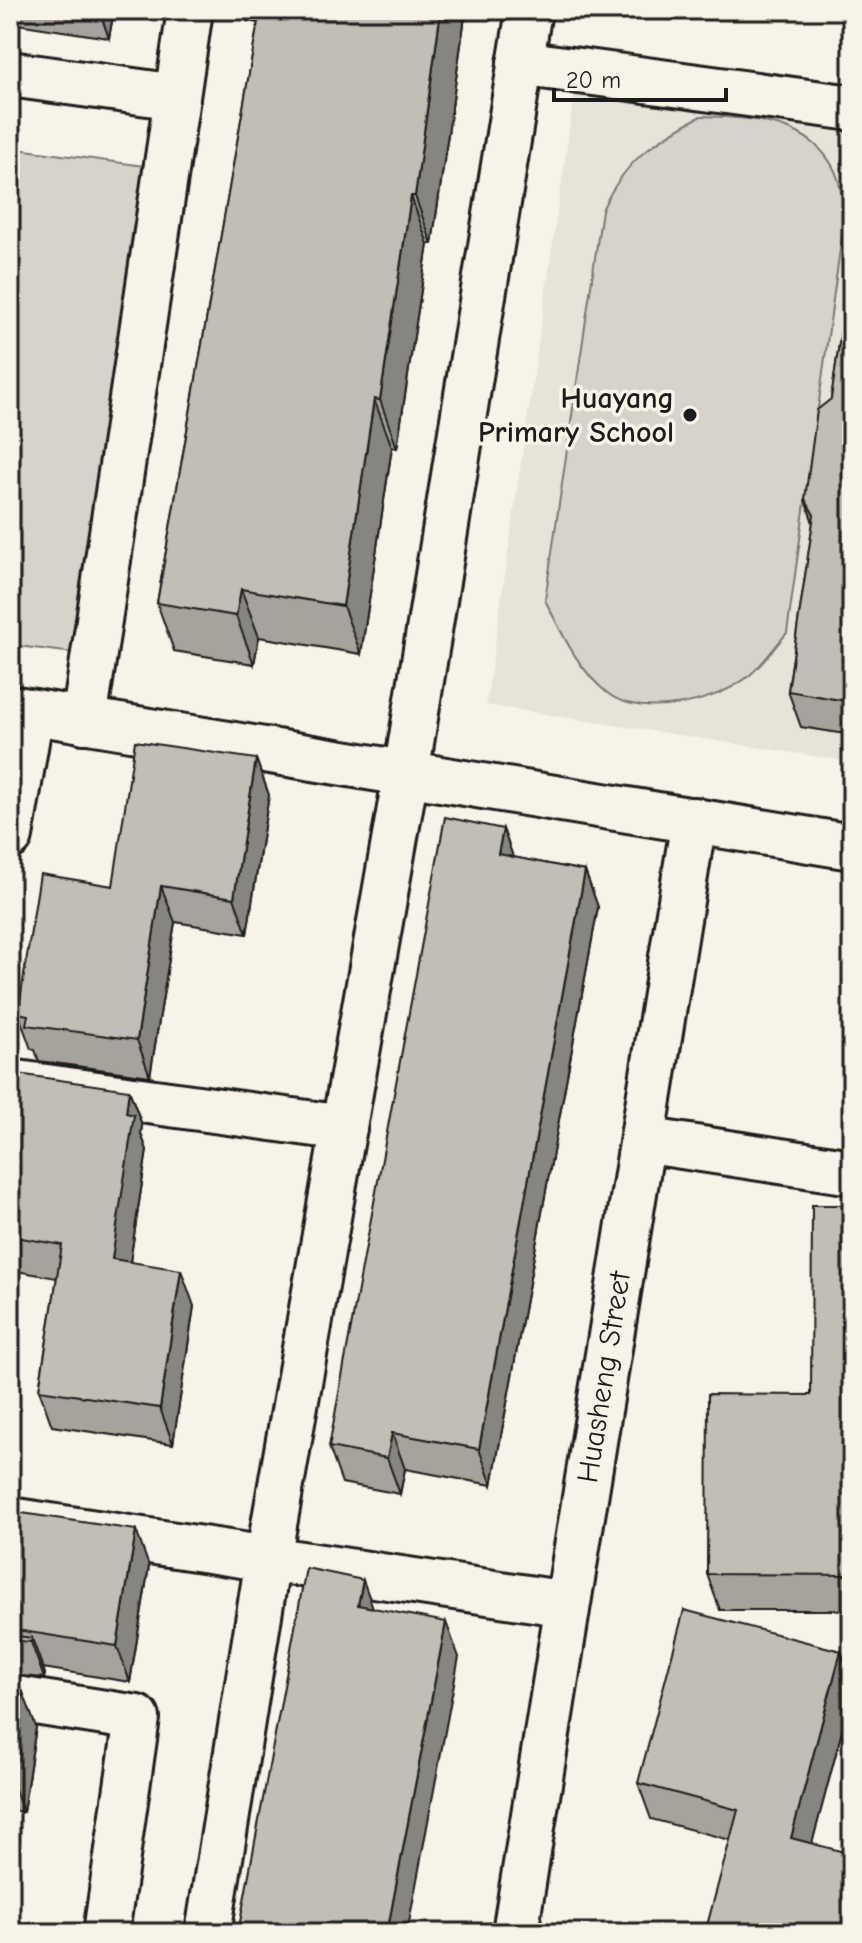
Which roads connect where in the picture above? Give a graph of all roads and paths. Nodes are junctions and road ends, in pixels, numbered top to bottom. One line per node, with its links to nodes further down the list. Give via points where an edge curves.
1 (190, 10): 5 (street)
2 (529, 10): 3 (street)
3 (520, 63): 6 (street); 9 (street)
4 (10, 74): 5 (street)
5 (177, 97): 8 (street)
6 (852, 108)
7 (20, 710): 8 (street); 11 (street)
8 (84, 721): 9 (street)
9 (406, 774): 10 (street); 14 (street)
10 (694, 820): 12 (street); 15 (street, Huasheng Street)
11 (10, 836)
12 (852, 847)
13 (10, 1082): 14 (street)
14 (344, 1128): 18 (street)
15 (643, 1140): 16 (street); 19 (street, Huasheng Street)
16 (852, 1172)
17 (10, 1520): 18 (street)
18 (268, 1559): 19 (street); 22 (street)
19 (567, 1604): 23 (street, Huasheng Street)
20 (10, 1698): 21 (street, via 137,1718)
21 (106, 1933)
22 (208, 1933)
23 (515, 1933)

